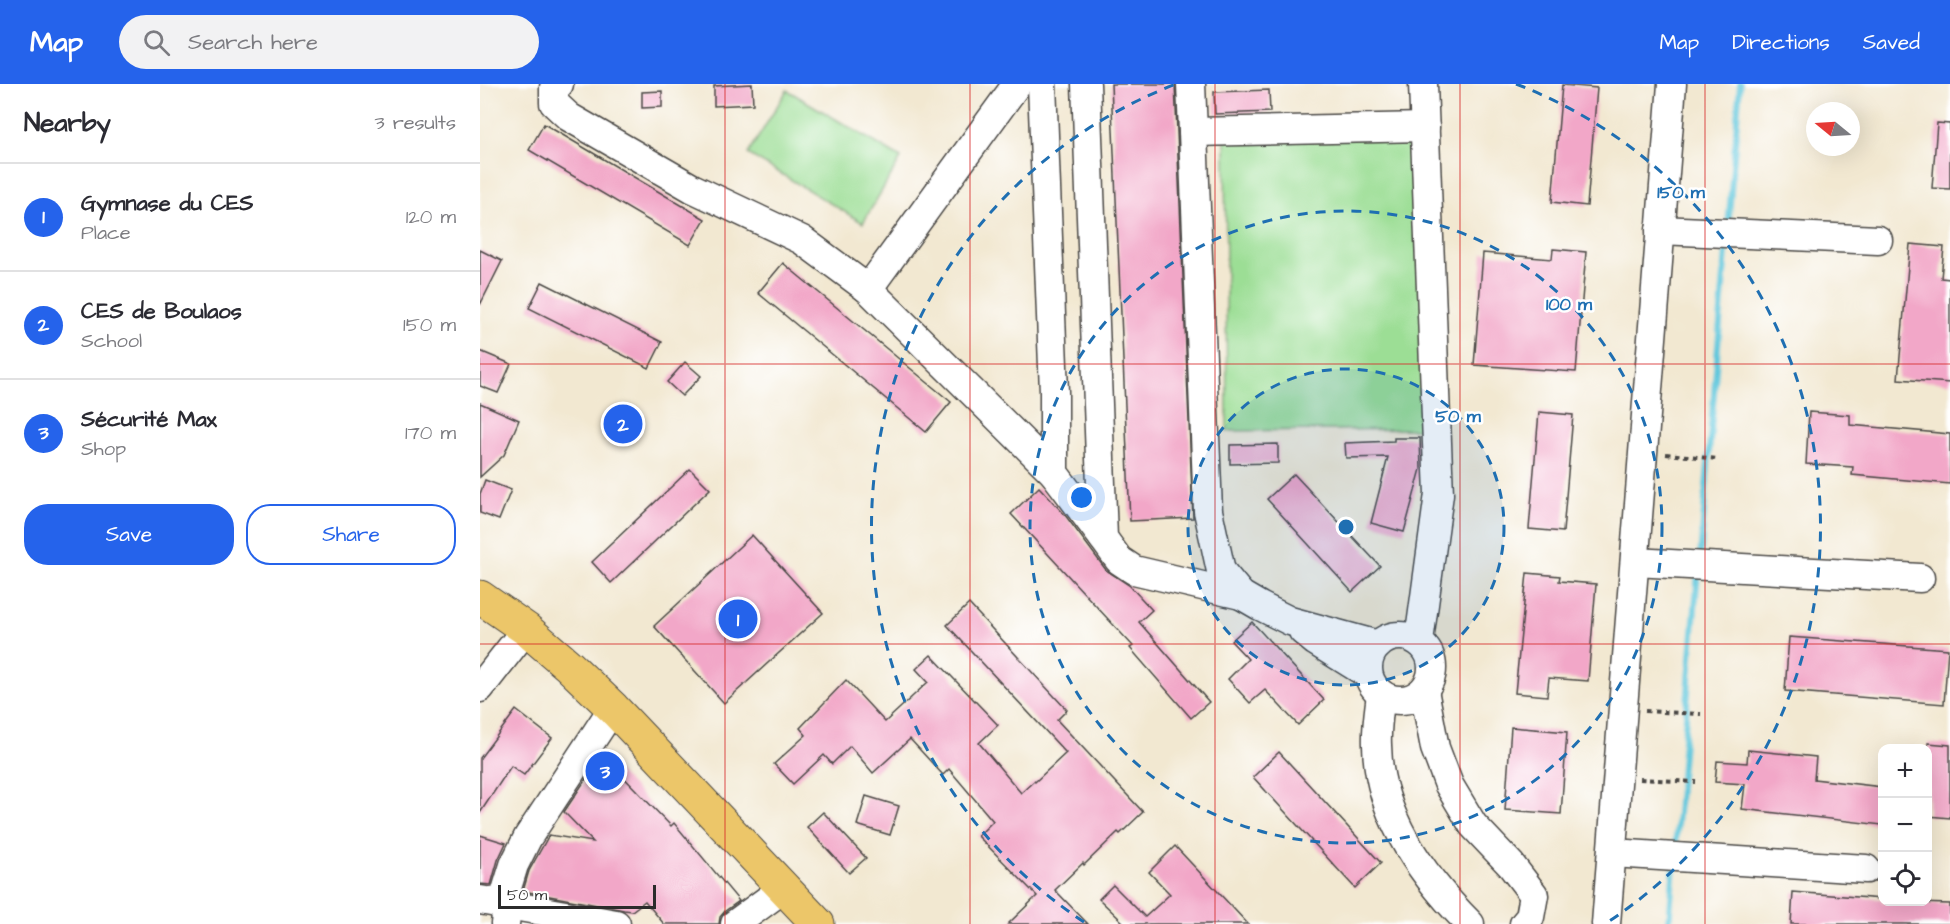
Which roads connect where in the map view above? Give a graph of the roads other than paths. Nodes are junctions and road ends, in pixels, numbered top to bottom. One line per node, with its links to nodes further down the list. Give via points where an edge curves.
1 (559, 84): 12 (street, via 554,88 554,103 569,117 692,188 802,240)
2 (1017, 84): 12 (street)
3 (1042, 84): 13 (street)
4 (1086, 84): 14 (street)
5 (1191, 84): 9 (street)
6 (1423, 84): 8 (street)
7 (1672, 84): 10 (street)
8 (1425, 127): 9 (street); 22 (street, via 1439,494)
9 (1193, 132): 17 (street, via 1208,511 1221,571)
10 (1660, 230): 11 (street); 15 (street)
11 (1878, 240)
12 (868, 289): 13 (street)
13 (1054, 473): 14 (street)
14 (1103, 538): 17 (street, via 1119,560 1134,570)
15 (1635, 562): 16 (street); 28 (street)
16 (1920, 578)
17 (1241, 595): 20 (street)
18 (480, 597): 21 (main road)
19 (480, 618): 21 (main road)
20 (1290, 621): 23 (street); 24 (street)
21 (520, 636): 25 (street); 27 (main road, via 569,666)
22 (1419, 641): 23 (street, via 1398,636); 26 (street, via 1432,664)
23 (1378, 645): 24 (street, via 1369,662)
24 (1375, 684): 26 (street, via 1392,699 1415,697); 36 (street, via 1380,776 1391,814 1419,866)
25 (480, 688)
26 (1424, 690): 37 (street, via 1435,748 1449,785 1473,825 1534,895 1530,917)
27 (608, 714): 30 (main road); 31 (street, via 528,837)
28 (1612, 853): 29 (street); 38 (street)
29 (1866, 869)
30 (777, 893): 33 (street); 34 (main road); 35 (main road)
31 (496, 909): 32 (street)
32 (616, 924)
33 (735, 924)
34 (795, 924)
35 (818, 924)
36 (1470, 924)
37 (1524, 924)
38 (1606, 924)

